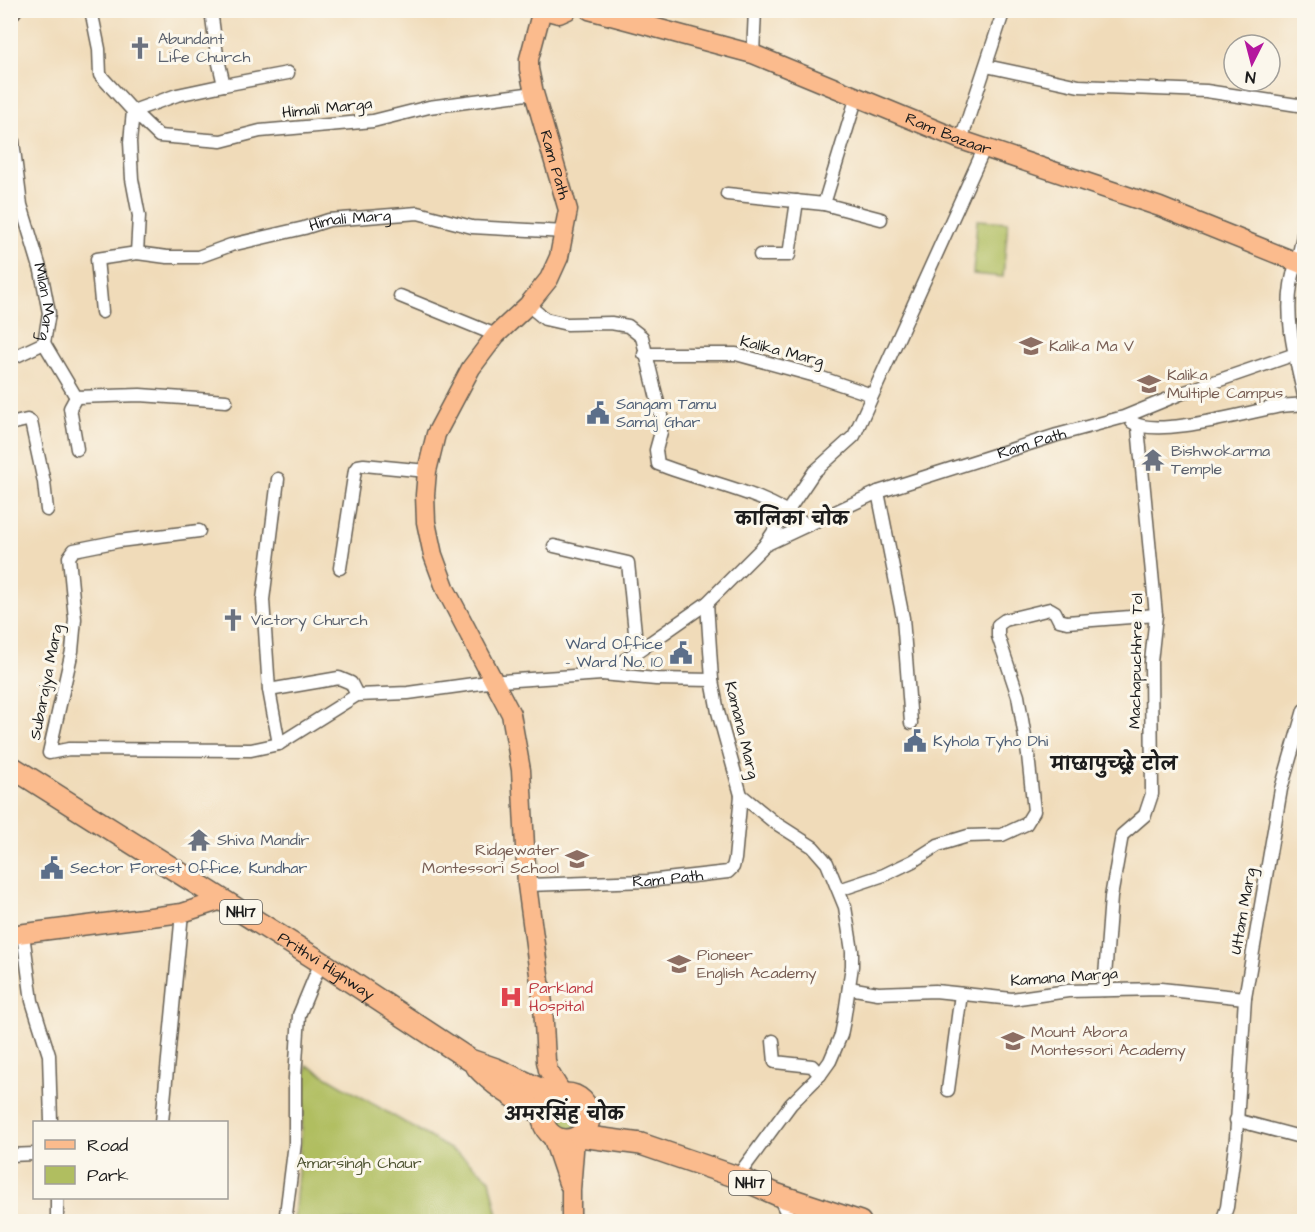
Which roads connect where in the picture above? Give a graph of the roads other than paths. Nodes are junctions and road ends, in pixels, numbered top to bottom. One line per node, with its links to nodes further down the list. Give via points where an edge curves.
1 (91, 10): 15 (street, Himali Marga, via 100,75)
2 (211, 10): 11 (street)
3 (543, 10): 4 (main road, via 559,14); 12 (main road, Ram Path, via 529,59)
4 (568, 10)
5 (589, 10): 8 (main road, Ram Bazaar)
6 (755, 10): 8 (street)
7 (1005, 10): 9 (street)
8 (753, 54): 13 (main road, Ram Bazaar)
9 (986, 66): 14 (street, via 1079,87 1206,91); 17 (street)
10 (288, 73): 11 (street)
11 (224, 85): 15 (street, via 177,94)
12 (534, 93): 15 (street, Himali Marga, via 429,107 373,120 260,131 221,141 159,136); 24 (main road, Ram Path, via 568,210)
13 (856, 96): 17 (main road, Ram Bazaar); 21 (street)
14 (1305, 106)
15 (133, 111): 25 (street, via 130,142 139,216)
16 (10, 118): 32 (street, Milan Marg, via 21,205 49,313)
17 (962, 141): 18 (main road, Ram Bazaar)
18 (984, 149): 27 (main road, Ram Bazaar, via 1160,207); 36 (street)
19 (728, 194): 20 (street)
20 (796, 201): 21 (street); 26 (street, via 789,255)
21 (824, 204): 22 (street)
22 (880, 219)
23 (1305, 226): 27 (street)
24 (565, 232): 25 (street, Himali Marg, via 472,227 418,213 329,220 198,257); 29 (main road, Ram Path, via 549,279)
25 (137, 253): 30 (street, Himali Marg, via 97,260)
26 (760, 255)
27 (1300, 263): 33 (street, via 1290,288 1289,320)
28 (400, 296): 31 (street)
29 (528, 304): 31 (main road, Ram Path); 34 (street, via 545,319 567,324 628,326 642,336)
30 (102, 312)
31 (496, 335): 45 (main road, via 449,407 436,434)
32 (44, 343): 35 (street, Milan Marg); 38 (street)
33 (1299, 353): 37 (street); 41 (street, Ram Path)
34 (645, 354): 36 (street, Kalika Marg, via 736,354); 49 (street, via 661,415 658,464 764,499)
35 (10, 359)
36 (873, 395): 49 (street, via 854,436 814,472)
37 (1305, 396)
38 (76, 397): 39 (street, via 140,395); 44 (street, via 70,408)
39 (226, 401)
40 (1305, 404): 43 (street, via 1212,422)
41 (1124, 417): 43 (street); 47 (street, Ram Path)
42 (10, 424): 48 (street, via 31,422)
43 (1138, 427): 56 (street, Machapuchhre Tol)
44 (77, 449)
45 (427, 471): 54 (street, via 358,466); 60 (main road, via 426,522 433,555 446,590)
46 (278, 479): 61 (street, via 263,600)
47 (878, 492): 50 (street, Ram Path); 64 (street, via 903,618)
48 (47, 510)
49 (788, 511): 50 (street); 53 (street)
50 (807, 525): 53 (street, Ram Path)
51 (199, 531): 65 (street, Subarajya Marg, via 84,548 69,557 75,619 72,651 49,753 69,748 251,750)
52 (554, 546): 57 (street, via 628,563)
53 (764, 546): 55 (street)
54 (340, 568)
55 (707, 603): 57 (street); 59 (street, Kamana Marg)
56 (1156, 615): 69 (street, via 1067,622 1059,620 1050,609 998,625 1018,696 1034,811 1026,824 1002,835 968,836 939,845 913,861); 75 (street, Machapuchhre Tol, via 1151,662 1152,794 1145,815 1122,835 1111,897)
57 (637, 652): 58 (street)
58 (602, 674): 59 (street, Subarajya Marg); 60 (street, Subarajya Marg)
59 (712, 680): 67 (street, Kamana Marg)
60 (495, 681): 62 (street, Subarajya Marg, via 408,693); 68 (main road, via 511,714 521,770)
61 (269, 690): 62 (street, via 339,678 351,683); 65 (street)
62 (357, 695): 65 (street, Subarajya Marg)
63 (1305, 710): 77 (street, Uttam Marg, via 1281,789)
64 (910, 723)
65 (279, 744)
66 (10, 766): 70 (highway, Prithvi Highway / NH17)
67 (741, 795): 68 (street, Ram Path, via 735,859 728,872 648,881); 69 (street, Kamana Marg, via 813,847 827,863)
68 (527, 885): 82 (main road, via 548,1070)
69 (839, 890): 74 (street, Kamana Marg, via 852,951)
70 (222, 900): 71 (main road); 73 (highway, Prithvi Highway / NH17)
71 (182, 913): 72 (main road); 87 (street)
72 (17, 935): 86 (street, via 49,1055)
73 (321, 962): 79 (highway, Prithvi Highway / NH17); 99 (street, via 299,1015 295,1143)
74 (849, 988): 76 (street, Kamana Marga, via 878,993); 80 (street, Kamana Marg, via 841,1035)
75 (1104, 990): 76 (street, Kamana Marga, via 1012,999); 77 (street, Kamana Marga, via 1161,988)
76 (961, 994): 81 (street)
77 (1245, 999): 85 (street, Uttam Marg)
78 (773, 1041): 80 (street, via 775,1062 812,1066)
79 (470, 1060): 82 (highway, Prithvi Highway / NH17); 83 (highway, via 486,1077)
80 (820, 1075): 94 (street, Kamana Marg, via 791,1104)
81 (948, 1090)
82 (558, 1095): 83 (highway, via 549,1100); 84 (highway, Prithvi Highway / NH17, via 568,1093 581,1098)
83 (542, 1114): 88 (highway, via 544,1126)
84 (590, 1115): 89 (highway, via 588,1126); 91 (highway)
85 (1236, 1120): 90 (street); 103 (street, Uttam Marg, via 1227,1207)
86 (51, 1121)
87 (162, 1121)
88 (552, 1136): 89 (highway, NH17, via 567,1140); 95 (main road)
89 (578, 1137): 91 (highway, NH17); 95 (main road)
90 (1305, 1138)
91 (641, 1144): 94 (highway, NH17)
92 (33, 1154): 93 (street)
93 (10, 1155)
94 (737, 1177): 96 (highway, NH17)
95 (571, 1190): 100 (main road)
96 (778, 1195): 101 (street); 102 (highway, NH17)
97 (57, 1199): 98 (street)
98 (57, 1221)
99 (285, 1221)
100 (572, 1221)
101 (791, 1221)
102 (860, 1221)
103 (1222, 1221)

